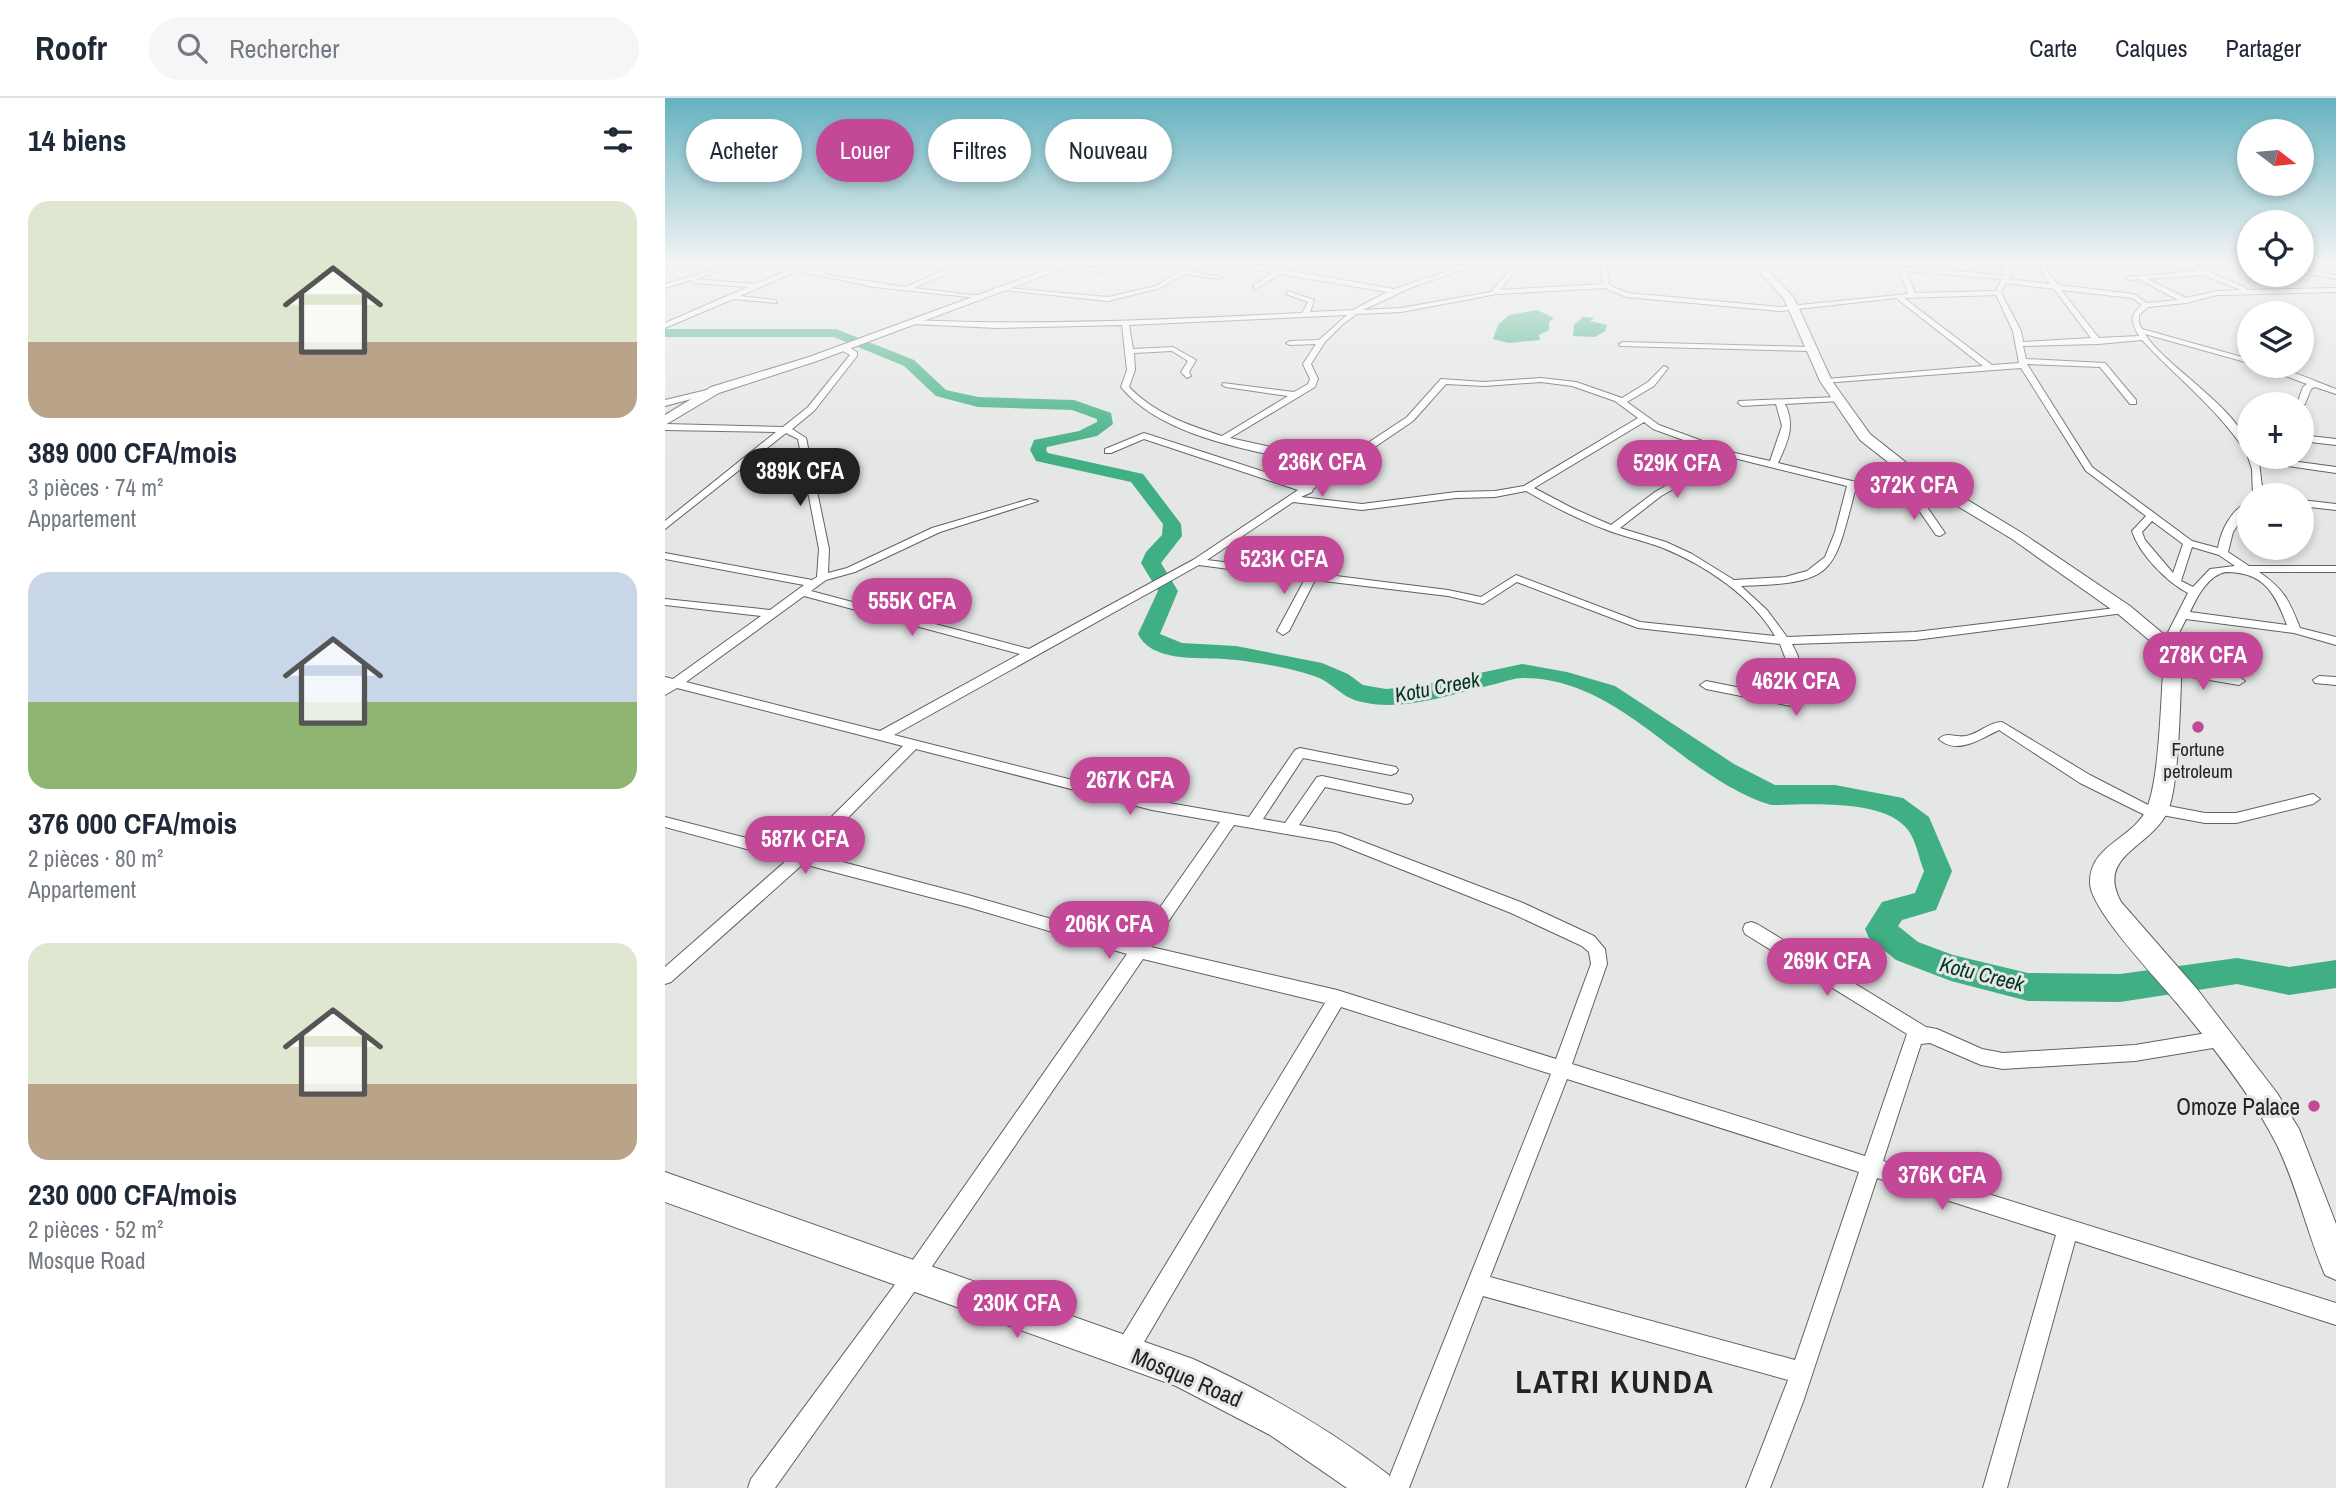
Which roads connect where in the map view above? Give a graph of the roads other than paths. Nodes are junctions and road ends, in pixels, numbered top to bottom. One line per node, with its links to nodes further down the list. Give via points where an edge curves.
1 (902, 326): 15 (street)
2 (1126, 326): 17 (street)
3 (1337, 326): 10 (street)
4 (1801, 326): 16 (street)
5 (1936, 326): 20 (street)
6 (2014, 326): 14 (street)
7 (2086, 326): 11 (street)
8 (2137, 326): 9 (street)
9 (2141, 334): 11 (street); 18 (street); 41 (street)
10 (1320, 342): 12 (street); 30 (street, via 1307,364 1315,382)
11 (2098, 342): 14 (street)
12 (1290, 343)
13 (1623, 344): 16 (street)
14 (2018, 344): 19 (street)
15 (850, 345): 27 (street); 40 (street, via 853,354 811,410)
16 (1811, 349): 24 (street)
17 (1130, 351): 22 (street, via 1178,351 1192,360); 42 (street, via 1131,370 1125,387 1133,400 1157,415)
18 (2237, 358)
19 (2022, 363): 20 (street); 34 (street, via 2102,365); 62 (street, via 2080,458)
20 (1989, 367): 24 (street)
21 (1664, 368): 32 (street, via 1651,384)
22 (1187, 376)
23 (2298, 378): 25 (street)
24 (1826, 381): 31 (street)
25 (2316, 384): 28 (street); 29 (street)
26 (1226, 385): 30 (street)
27 (715, 390): 35 (street); 38 (street)
28 (2305, 392)
29 (2336, 392)
30 (1297, 395): 42 (street)
31 (1837, 399): 33 (street); 55 (street, via 1878,449)
32 (1622, 401): 37 (street); 47 (street, via 1554,380 1444,381 1410,419)
33 (1779, 401): 36 (street); 48 (street, via 1788,415 1787,432)
34 (2133, 402)
35 (665, 403)
36 (1742, 403)
37 (1643, 419): 46 (street); 52 (street)
38 (665, 421)
39 (665, 428): 40 (street)
40 (787, 430): 63 (street); 73 (street, via 802,438 824,549)
41 (2237, 430)
42 (1226, 437): 47 (street)
43 (2314, 439): 44 (street)
44 (2336, 442)
45 (1108, 451): 53 (street, via 1144,436)
46 (1729, 454): 48 (street); 64 (street, via 1658,494)
47 (1343, 466): 53 (street)
48 (1773, 466): 51 (street)
49 (2314, 466): 50 (street)
50 (2336, 470)
51 (1851, 484): 54 (street); 75 (street, via 1830,557 1821,566 1800,577)
52 (1527, 488): 56 (street, via 1362,507); 64 (street, via 1560,508)
53 (1309, 490): 56 (street)
54 (1912, 493): 55 (street); 65 (street)
55 (1951, 495): 79 (street)
56 (1294, 499): 69 (street)
57 (1033, 501): 73 (street, via 936,530)
58 (2314, 504): 59 (street)
59 (2332, 506): 60 (street)
60 (2336, 514)
61 (2237, 515): 67 (street)
62 (2150, 518): 66 (street); 74 (street, via 2137,531 2140,541)
63 (667, 523)
64 (1612, 529): 75 (street, via 1671,547)
65 (1940, 533)
66 (2188, 543): 67 (street); 74 (street)
67 (2223, 553): 70 (street)
68 (665, 556): 73 (street)
69 (1197, 562): 72 (street); 87 (street)
70 (2244, 568): 71 (street); 76 (street, via 2214,571); 83 (street, via 2282,597)
71 (2336, 569)
72 (1312, 576): 82 (street); 84 (street, via 1483,601 1516,578 1638,625)
73 (818, 581): 77 (street)
74 (2175, 582): 76 (street)
75 (1733, 583): 84 (street, via 1763,610)
76 (2194, 592): 81 (street)
77 (803, 593): 80 (street); 87 (street)
78 (665, 602): 80 (street)
79 (2124, 610): 84 (street, via 1915,636); 86 (street)
80 (772, 614): 92 (street)
81 (2184, 615): 83 (street); 86 (street)
82 (1283, 631)
83 (2295, 631): 85 (street)
84 (1786, 641): 93 (street, via 1797,671 1797,701)
85 (2336, 641)
86 (2167, 646): 88 (street, via 2173,657)
87 (1029, 653): 94 (street)
88 (2172, 670): 90 (street); 100 (street, via 2164,774)
89 (2319, 680): 91 (street)
90 (2239, 681)
91 (2336, 681)
92 (669, 685): 94 (street)
93 (1706, 685)
94 (883, 735): 96 (street)
95 (1945, 739): 100 (street, via 1969,741 2002,726 2085,779)
96 (914, 743): 101 (street, via 1152,805); 105 (street)
97 (1391, 769): 103 (street, via 1300,753)
98 (1406, 799): 104 (street, via 1322,781)
99 (2313, 799): 100 (street, via 2236,818)
100 (2156, 812): 111 (street, via 2111,856 2102,871 2101,886 2113,909)
101 (1230, 819): 103 (street); 107 (street)
102 (665, 822): 105 (street)
103 (1253, 822): 104 (street)
104 (1289, 829): 112 (street, via 1335,836 1588,941 1597,949 1599,964)
105 (798, 859): 107 (street, via 968,901); 108 (street)
106 (1751, 929): 110 (street)
107 (1140, 951): 109 (street); 117 (street)
108 (665, 977)
109 (1337, 998): 112 (street); 120 (street)
110 (1922, 1034): 111 (street, via 2003,1061 2135,1053); 113 (street, via 1915,1035)
111 (2219, 1039): 116 (street, via 2289,1139)
112 (1561, 1070): 113 (street); 118 (street)
113 (1869, 1167): 115 (street); 121 (street)
114 (665, 1186): 117 (street, Mosque Road)
115 (2068, 1230): 119 (street); 126 (street)
116 (2336, 1264)
117 (915, 1274): 120 (street, Mosque Road); 122 (street)
118 (1477, 1284): 121 (street); 124 (street)
119 (2336, 1314)
120 (1126, 1351): 123 (street, Mosque Road, via 1228,1391 1294,1427)
121 (1802, 1373): 125 (street)
122 (760, 1488)
123 (1376, 1488)
124 (1397, 1488)
125 (1758, 1488)
126 (1995, 1488)

